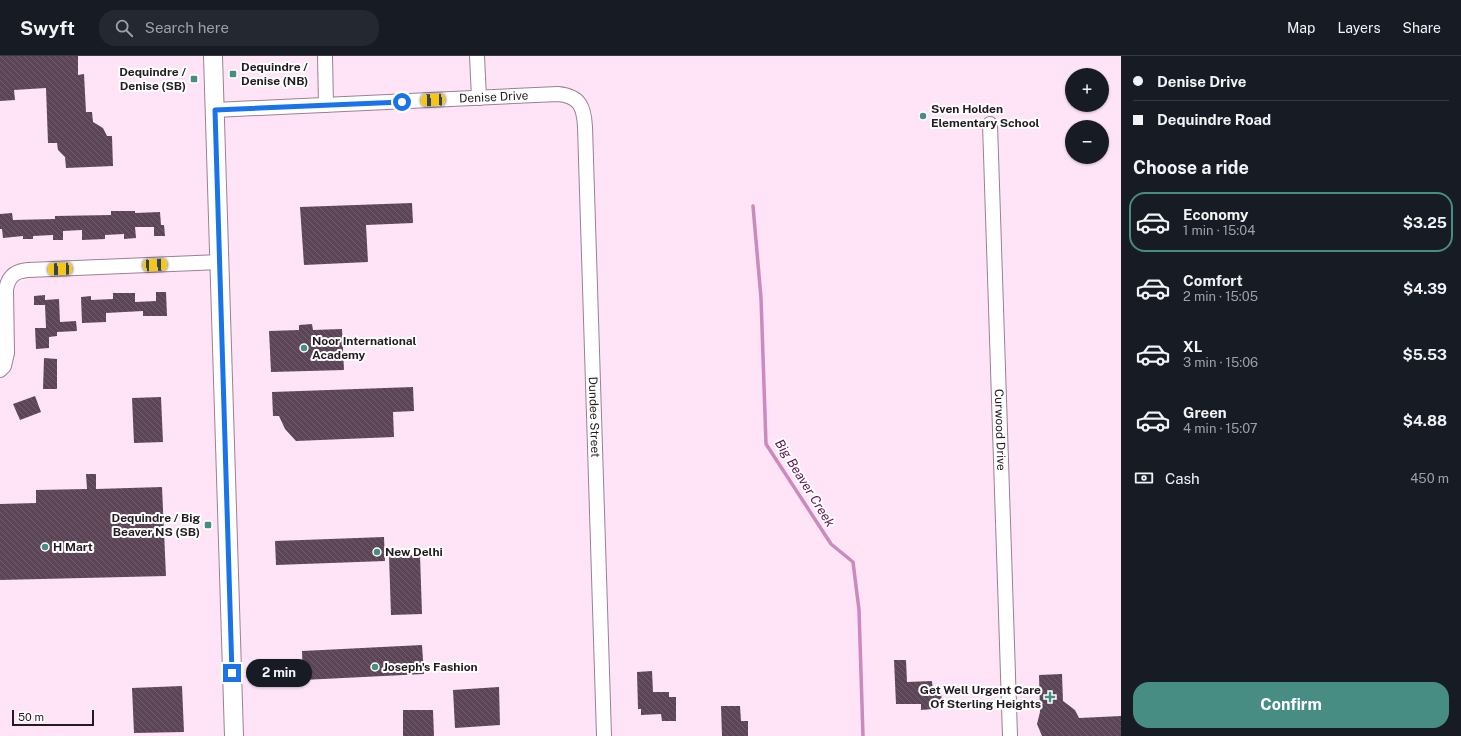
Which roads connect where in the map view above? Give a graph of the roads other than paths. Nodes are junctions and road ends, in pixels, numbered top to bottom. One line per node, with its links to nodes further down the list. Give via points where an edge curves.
1 (213, 56): 7 (main road)
2 (325, 56): 6 (street)
3 (477, 56): 4 (street)
4 (479, 98): 5 (street, Denise Drive, via 558,94 572,96); 6 (street, Denise Drive)
5 (578, 101): 12 (street, Dundee Street, via 583,110 585,127)
6 (326, 105): 7 (street, Denise Drive)
7 (215, 110): 9 (main road)
8 (990, 124): 13 (street, Curwood Drive)
9 (220, 262): 10 (street, via 18,272 10,277 7,283 7,353 4,366); 11 (main road)
10 (0, 370)
11 (234, 736)
12 (604, 736)
13 (1010, 736)

